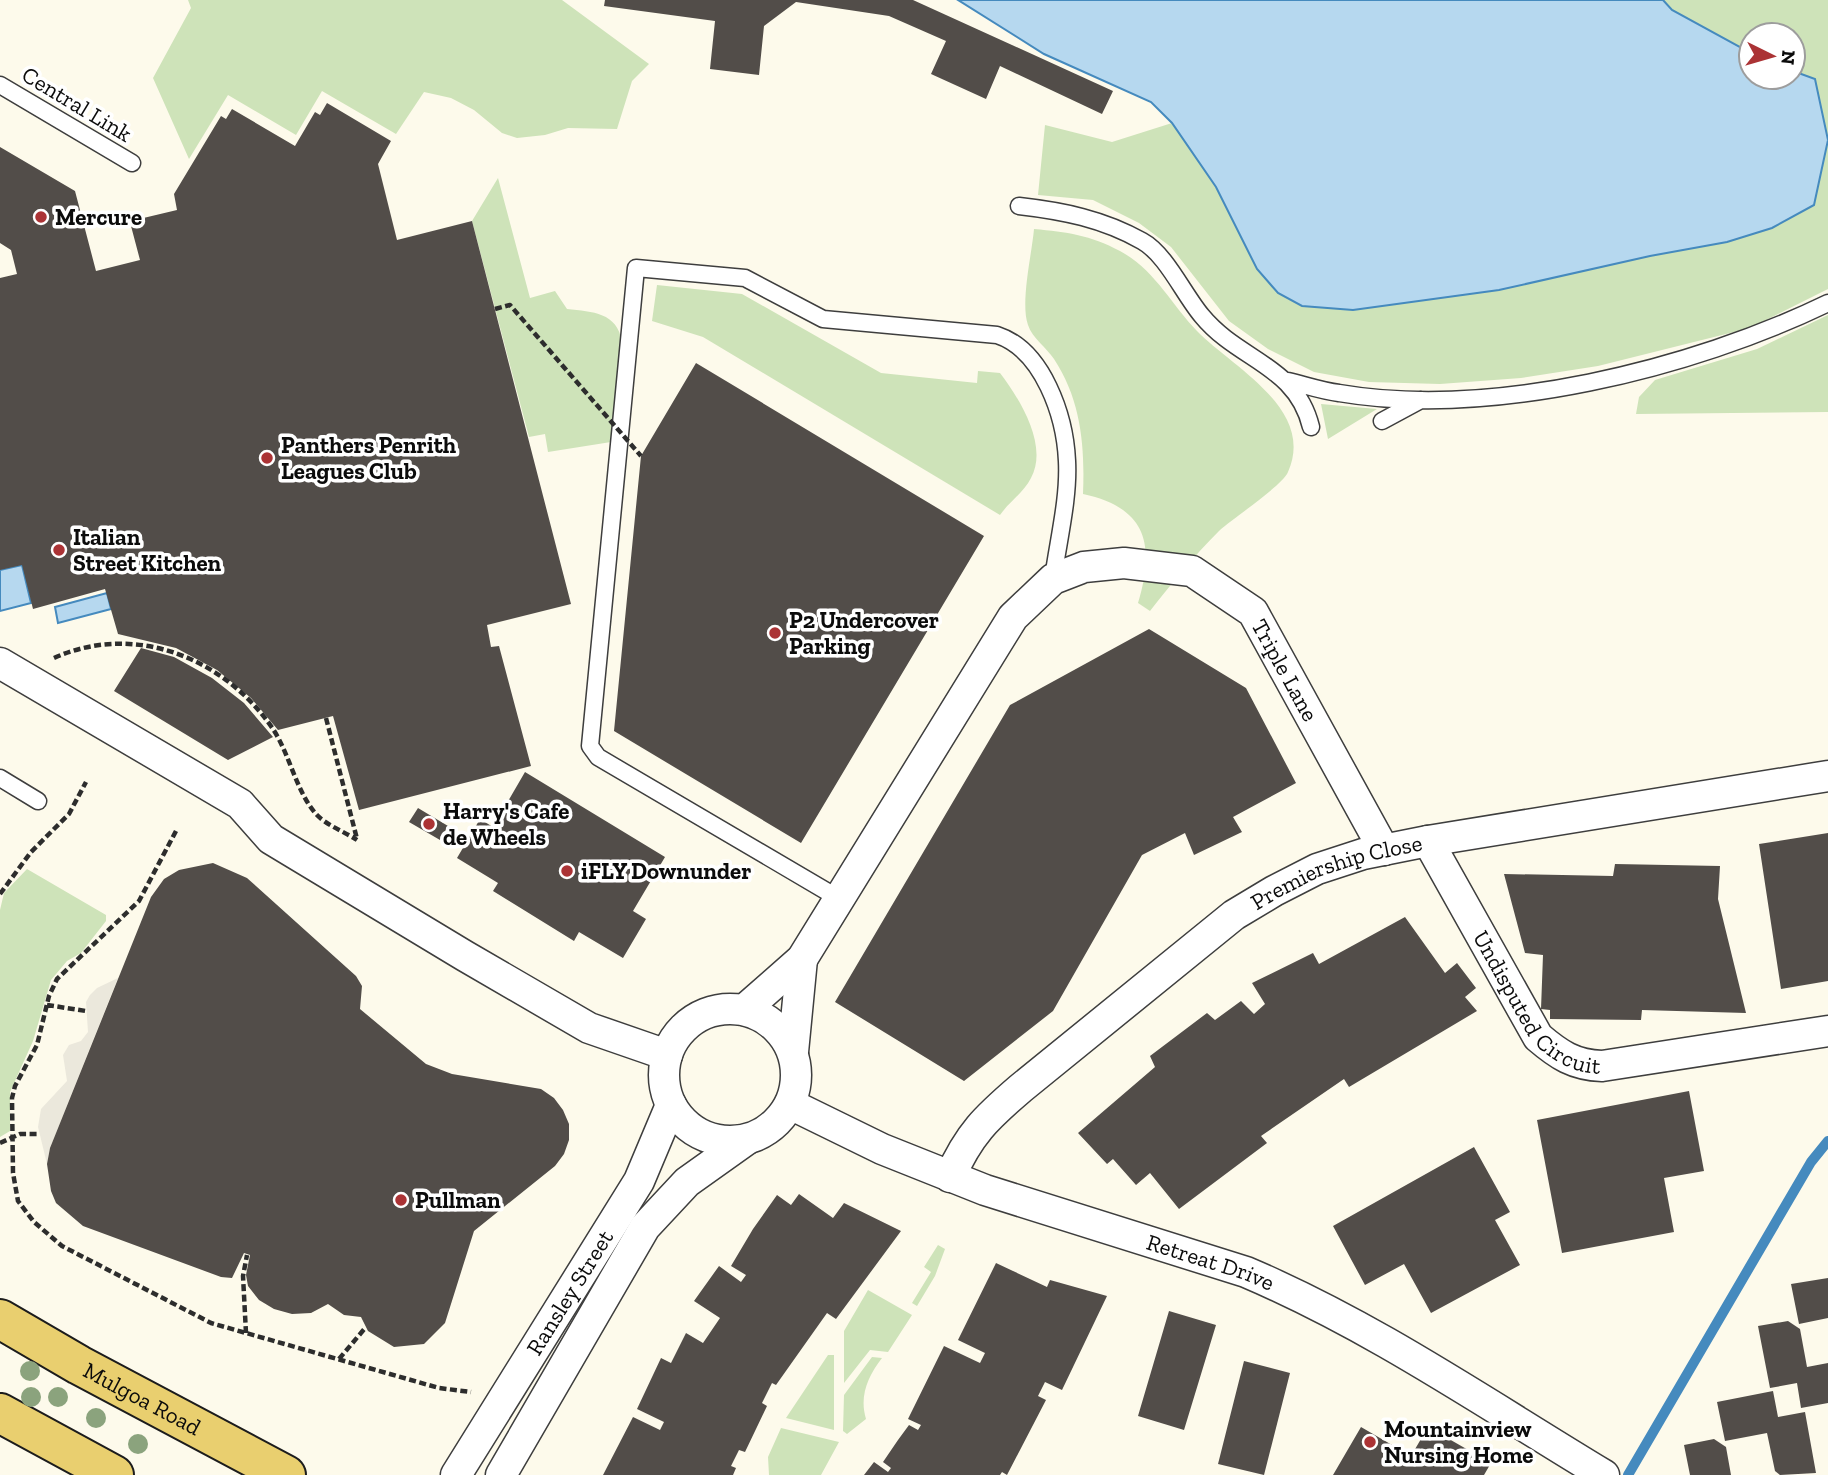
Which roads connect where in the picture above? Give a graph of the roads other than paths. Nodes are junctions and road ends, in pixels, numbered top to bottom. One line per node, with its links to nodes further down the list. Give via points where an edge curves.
1 (0, 85): 2 (lane, Central Link)
2 (132, 163)
3 (1019, 206): 5 (lane, via 1062,210 1145,242 1202,317 1241,351)
4 (1828, 303): 6 (lane, via 1769,331 1694,357 1624,374 1504,395)
5 (1288, 381): 6 (lane, via 1339,394); 8 (lane, via 1306,408)
6 (1421, 400): 7 (lane)
7 (1382, 421)
8 (1311, 428)
9 (1052, 579): 15 (street, Triple Lane, via 1084,567 1124,563 1192,571 1253,612); 16 (street, via 1013,617 990,650); 16 (lane, via 1067,460 1049,388 1014,341 997,335 823,319 745,278 636,268 590,746 598,757)
10 (0, 663): 21 (street, via 240,804 271,839 465,956 589,1028)
11 (1828, 776): 14 (street, Premiership Close)
12 (0, 778): 13 (lane)
13 (38, 801)
14 (1428, 841): 15 (street, Premiership Close); 19 (street, Undisputed Circuit, via 1538,1037 1559,1055 1581,1065 1601,1066)
15 (1384, 850): 25 (street, Premiership Close, via 1317,869 1234,915 991,1113 966,1142)
16 (838, 898): 17 (street)
17 (802, 959): 18 (street); 20 (street)
18 (744, 1010): 20 (street, via 779,1030); 21 (street, via 728,1009 698,1018 674,1040)
19 (1828, 1031)
20 (793, 1052): 22 (street, via 796,1070)
21 (667, 1055): 23 (street, via 665,1080)
22 (790, 1104): 24 (street, via 764,1133); 25 (street, Retreat Drive)
23 (671, 1105): 24 (street, via 684,1123 702,1136 724,1142); 30 (street, Ransley Street, via 639,1181)
24 (746, 1140): 31 (street, Ransley Street, via 687,1182 645,1227)
25 (950, 1177): 32 (street, Retreat Drive, via 1284,1288 1374,1334)
26 (0, 1319): 29 (main road, Mulgoa Road)
27 (0, 1413): 28 (main road)
28 (114, 1475)
29 (286, 1475)
30 (456, 1475)
31 (500, 1475)
32 (1603, 1475)

